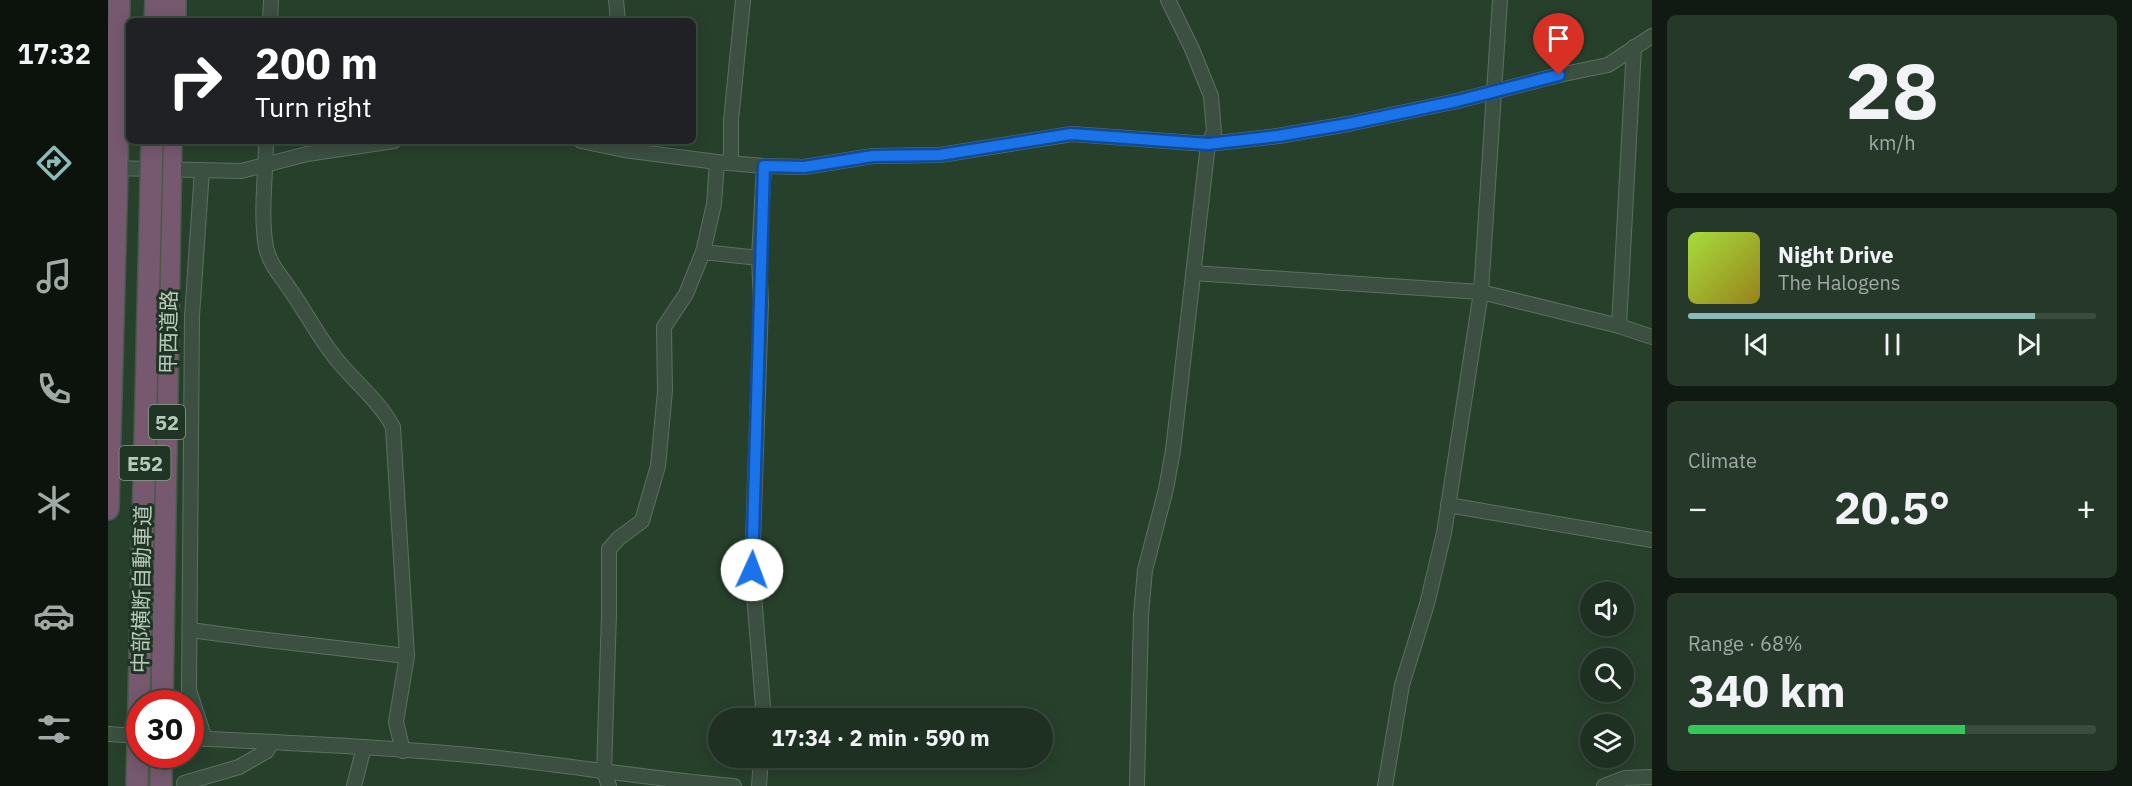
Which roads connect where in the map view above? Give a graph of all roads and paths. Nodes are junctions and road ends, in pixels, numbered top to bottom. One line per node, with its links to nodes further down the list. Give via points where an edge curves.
1 (119, 0): 29 (highway)
2 (156, 0): 10 (highway)
3 (166, 0): 11 (highway)
4 (175, 0): 12 (highway)
5 (271, 0): 13 (street)
6 (616, 0): 14 (street)
7 (743, 0): 26 (street, via 732,120)
8 (1168, 0): 24 (street, via 1211,96 1214,132)
9 (1500, 0): 17 (street)
10 (155, 18)
11 (166, 18)
12 (175, 18)
13 (270, 18)
14 (618, 18)
15 (1652, 36): 16 (street)
16 (1634, 47): 17 (street, via 1608,65); 36 (street)
17 (1495, 91): 24 (street, via 1348,124); 35 (street)
18 (152, 144): 59 (highway, 中部横断自動車道 / E52, bridge)
19 (163, 144): 43 (highway, 中部横断自動車道 / E52)
20 (171, 144): 30 (highway, 甲西道路 / 52)
21 (266, 144): 27 (street)
22 (374, 144): 27 (street)
23 (607, 144): 25 (street)
24 (1208, 144): 28 (street, via 1071,134 940,155 873,156 804,167); 34 (street)
25 (624, 146): 26 (street)
26 (724, 162): 28 (street); 32 (street)
27 (266, 165): 31 (street, via 242,171); 42 (street, via 264,233 274,268 322,342 393,427)
28 (764, 166): 33 (street)
29 (112, 169): 30 (street); 39 (highway)
30 (171, 169): 31 (street); 44 (highway, 甲西道路 / 52)
31 (202, 170): 41 (street, via 192,316)
32 (703, 252): 33 (street); 56 (street, via 686,294 664,327 658,466 642,521 609,549)
33 (759, 258): 46 (street, via 761,303 752,570)
34 (1193, 273): 35 (street); 66 (street, via 1173,450 1145,570)
35 (1480, 292): 36 (street); 38 (street)
36 (1619, 326): 37 (street)
37 (1652, 337)
38 (1448, 505): 40 (street); 67 (street, via 1427,604 1402,685)
39 (108, 508)
40 (1652, 540)
41 (190, 630): 42 (street); 45 (street)
42 (407, 656): 52 (street, via 396,722)
43 (150, 690)
44 (162, 690)
45 (189, 690)
46 (764, 708)
47 (108, 734): 48 (street)
48 (126, 735)
49 (204, 738): 50 (street)
50 (272, 742): 51 (street); 58 (street, via 267,751 239,767)
51 (364, 747): 52 (street); 62 (street)
52 (403, 751): 56 (street)
53 (148, 768): 60 (highway)
54 (161, 768): 61 (highway)
55 (760, 768): 65 (street)
56 (604, 772): 63 (street); 64 (street)
57 (1652, 777): 68 (street, via 1625,778)
58 (184, 783)
59 (137, 786)
60 (148, 786)
61 (161, 786)
62 (354, 786)
63 (609, 786)
64 (734, 786)
65 (759, 786)
66 (1137, 786)
67 (1385, 786)
68 (1604, 786)

